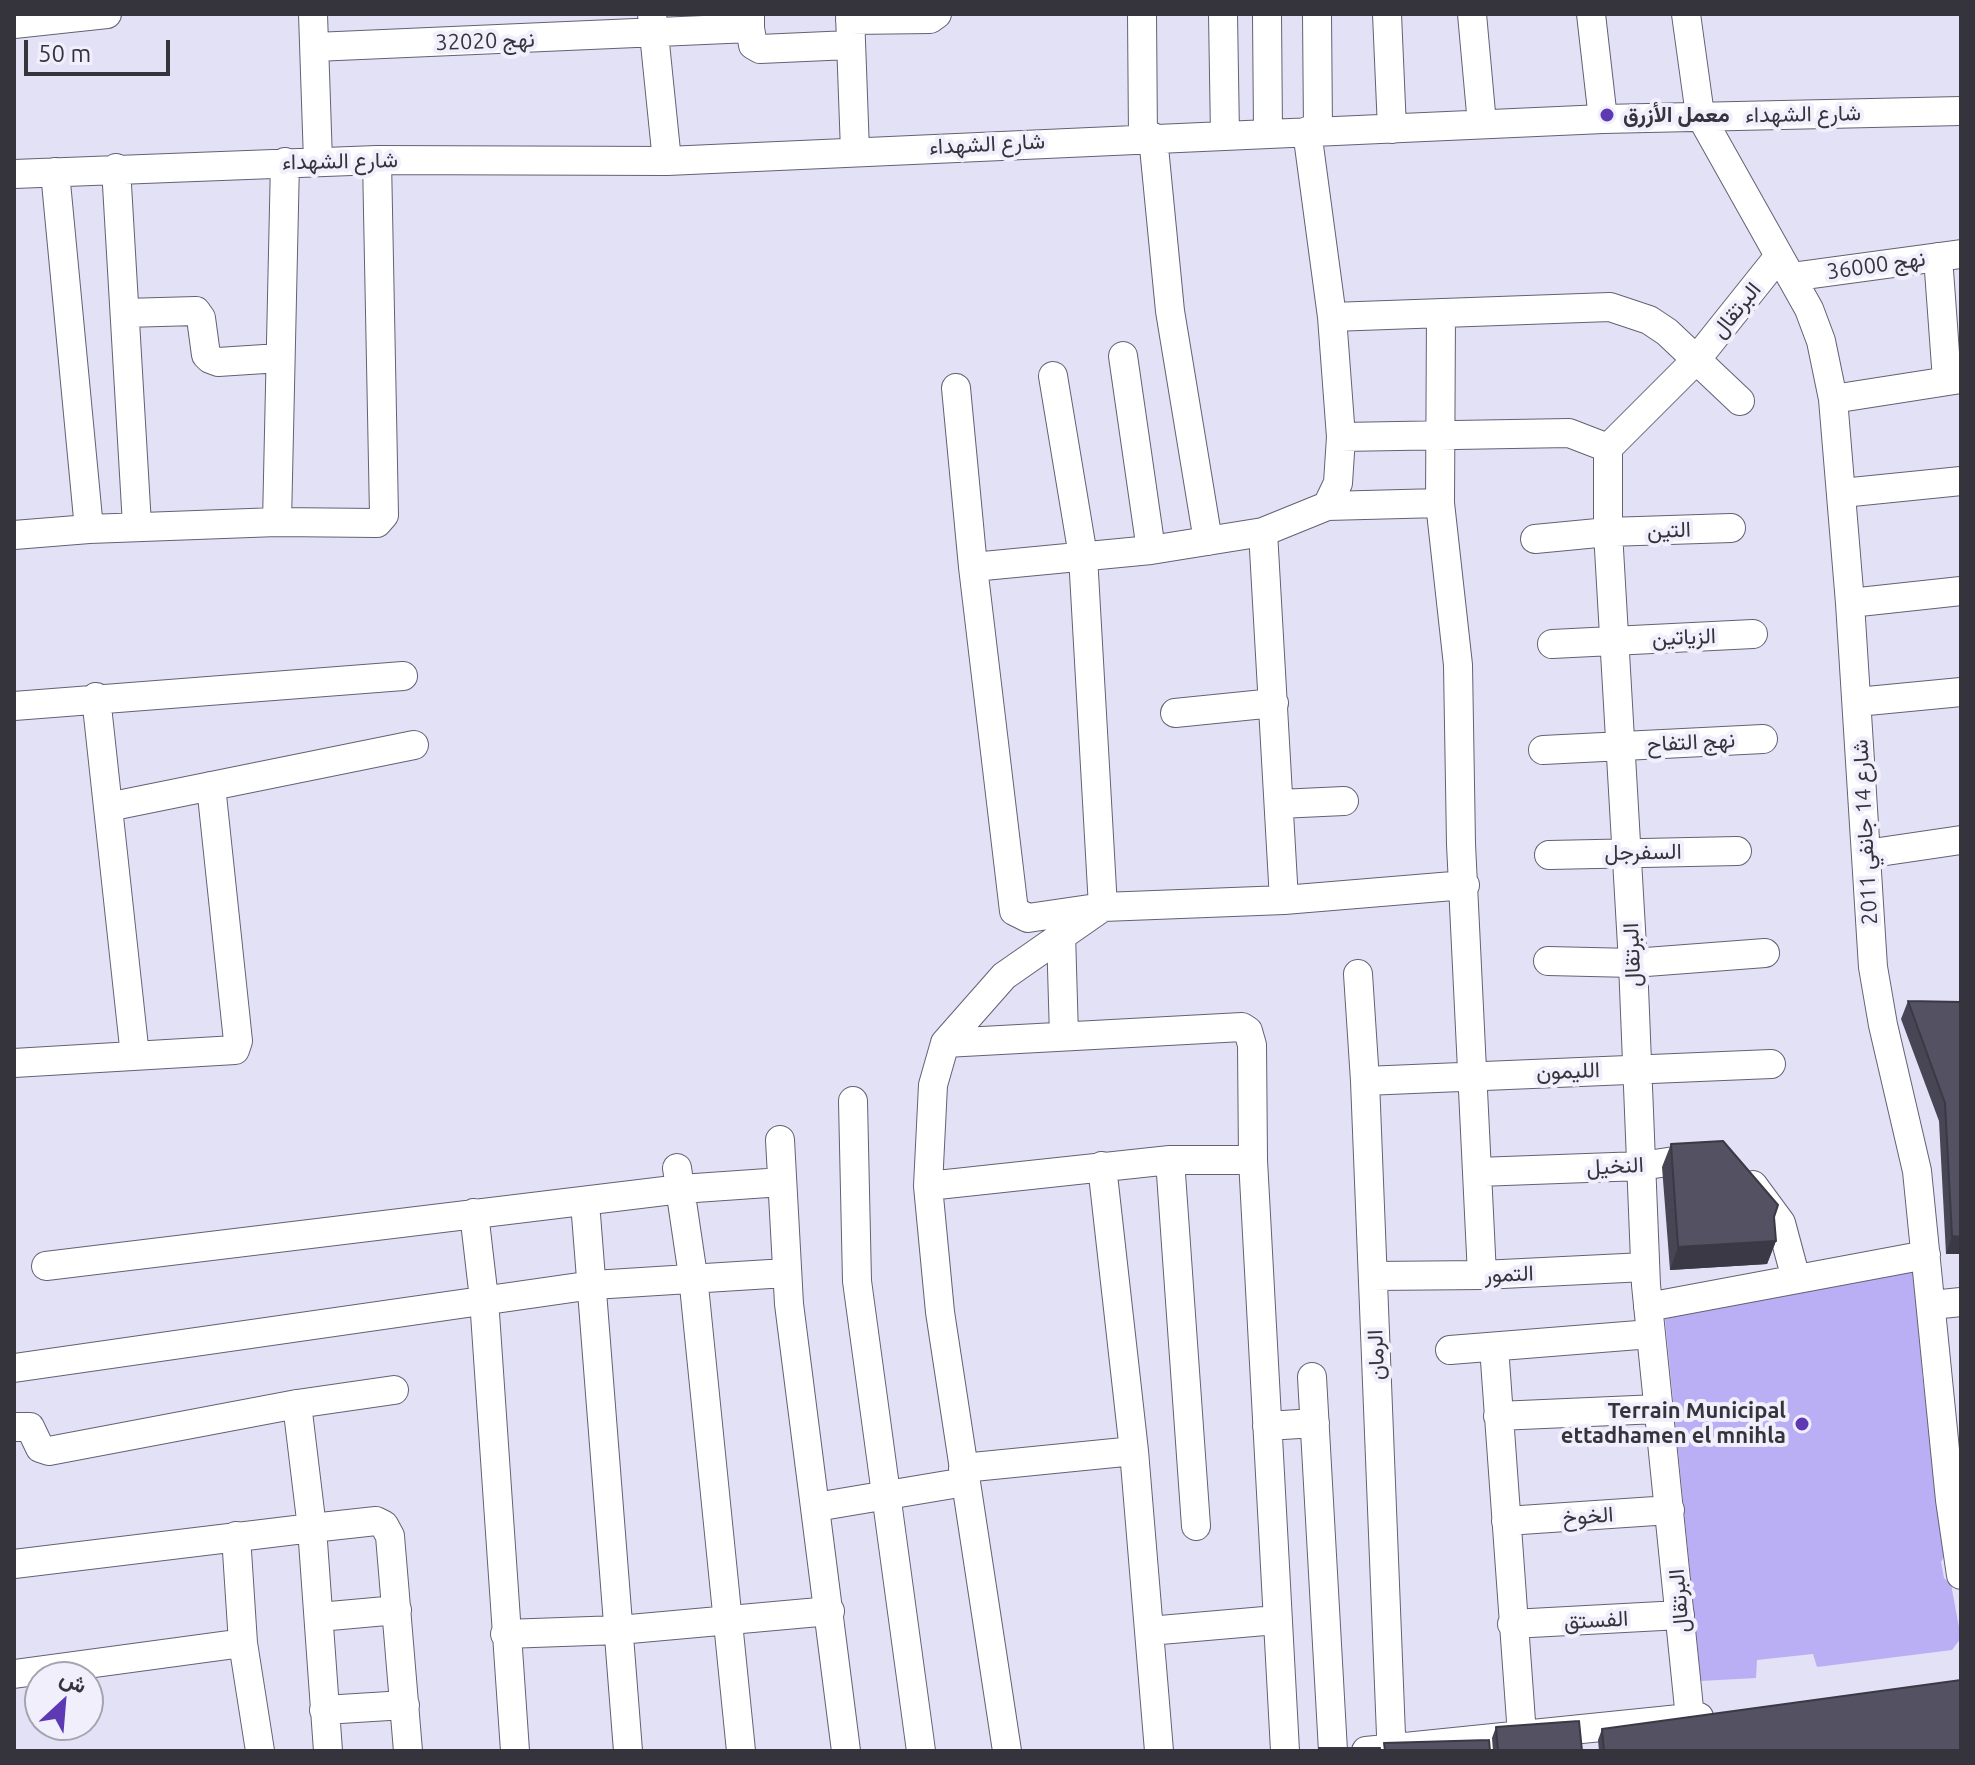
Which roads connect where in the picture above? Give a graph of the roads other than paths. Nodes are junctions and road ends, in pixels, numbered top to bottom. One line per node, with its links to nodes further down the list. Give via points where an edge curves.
1 (107, 14): 13 (street)
2 (313, 14): 16 (street)
3 (937, 14): 15 (street)
4 (1142, 14): 25 (street)
5 (1223, 14): 24 (street)
6 (1267, 14): 23 (street)
7 (1317, 14): 22 (street)
8 (1387, 14): 21 (street)
9 (1472, 14): 20 (street)
10 (1591, 14): 19 (street)
11 (1686, 14): 18 (street)
12 (750, 21): 14 (street, نهج 32020); 15 (street, via 753,45 760,49)
13 (14, 24)
14 (653, 24): 16 (street, نهج 32020); 29 (street)
15 (850, 26): 26 (street)
16 (315, 47): 28 (street)
17 (1961, 111): 18 (street, شارع الشهداء)
18 (1700, 115): 19 (street, شارع الشهداء); 35 (street, شارع 14 جانفي 2011)
19 (1603, 119): 20 (street, شارع الشهداء)
20 (1482, 124): 21 (street, شارع الشهداء)
21 (1392, 129): 22 (street, شارع الشهداء)
22 (1313, 131): 23 (street, شارع الشهداء); 38 (street)
23 (1268, 133): 24 (street, شارع الشهداء)
24 (1225, 135): 25 (street, شارع الشهداء)
25 (1148, 138): 26 (street, شارع الشهداء); 62 (street)
26 (855, 151): 29 (street, شارع الشهداء)
27 (377, 160): 28 (street, شارع الشهداء); 29 (street, شارع الشهداء); 54 (street, via 384,515 377,523)
28 (318, 161): 30 (street, شارع الشهداء)
29 (667, 161)
30 (285, 162): 31 (street, شارع الشهداء); 40 (street)
31 (116, 168): 32 (street, شارع الشهداء); 36 (street)
32 (55, 172): 33 (street, شارع الشهداء); 57 (street)
33 (14, 174)
34 (1950, 256): 35 (street, نهج 36000); 43 (street)
35 (1785, 266): 41 (street, البرتقال); 45 (street, شارع 14 جانفي 2011, via 1821,341)
36 (125, 313): 40 (street, via 193,310 200,313 210,359); 55 (street)
37 (1441, 313): 38 (street); 41 (street, via 1610,307 1649,320); 48 (street)
38 (1332, 317): 47 (street)
39 (1123, 356): 63 (street)
40 (280, 358): 54 (street)
41 (1696, 360): 46 (street); 49 (street, البرتقال)
42 (1053, 376): 64 (street)
43 (1954, 380): 45 (street)
44 (956, 388): 65 (street)
45 (1833, 399): 51 (street, شارع 14 جانفي 2011)
46 (1740, 401)
47 (1341, 437): 48 (street); 53 (street, via 1338,483)
48 (1442, 437): 49 (street, via 1569,433); 52 (street)
49 (1608, 448): 59 (street, البرتقال)
50 (1961, 481): 51 (street)
51 (1842, 493): 67 (street, شارع 14 جانفي 2011)
52 (1440, 503): 53 (street); 91 (street, via 1458,665)
53 (1327, 506): 58 (street)
54 (277, 522): 55 (street)
55 (137, 525): 57 (street)
56 (1731, 528): 59 (street, التين)
57 (89, 529): 60 (street)
58 (1263, 532): 62 (street); 75 (street)
59 (1608, 532): 61 (street, التين); 69 (street, البرتقال)
60 (14, 535)
61 (1535, 539)
62 (1208, 541): 63 (street)
63 (1151, 550): 64 (street)
64 (1083, 556): 65 (street); 93 (street)
65 (973, 567): 93 (street, via 1014,911 1028,918)
66 (1961, 591): 67 (street)
67 (1850, 603): 74 (street, شارع 14 جانفي 2011)
68 (1753, 634): 69 (street, الزياتين)
69 (1614, 640): 70 (street, الزياتين); 80 (street, البرتقال)
70 (1552, 644)
71 (403, 676): 73 (street)
72 (1961, 692): 74 (street)
73 (96, 697): 76 (street); 85 (street)
74 (1857, 702): 89 (street, شارع 14 جانفي 2011)
75 (1274, 703): 77 (street); 84 (street)
76 (14, 706)
77 (1175, 713)
78 (1763, 739): 80 (street, نهج التفاح)
79 (414, 745): 82 (street)
80 (1619, 746): 81 (street, نهج التفاح); 88 (street, البرتقال)
81 (1543, 750)
82 (211, 786): 85 (street); 101 (street, via 237,1046 232,1052)
83 (1344, 801): 84 (street)
84 (1279, 804): 92 (street)
85 (108, 807): 101 (street)
86 (1961, 840): 89 (street)
87 (1737, 851): 88 (street, السفرجل)
88 (1627, 852): 90 (street, السفرجل); 97 (street, البرتقال)
89 (1866, 854): 119 (street, شارع 14 جانفي 2011, via 1873,967 1912,1137)
90 (1549, 855)
91 (1465, 885): 92 (street); 105 (street)
92 (1284, 900): 93 (street)
93 (1103, 907): 94 (street)
94 (1061, 934): 99 (street); 100 (street, via 987,991)
95 (1765, 953): 97 (street)
96 (1548, 961): 97 (street)
97 (1633, 963): 104 (street, البرتقال)
98 (1358, 974): 106 (street, الرمان)
99 (1064, 1036): 100 (street); 110 (street, via 1242,1027 1252,1045)
100 (945, 1043): 116 (street, via 933,1085)
101 (135, 1056): 102 (street)
102 (14, 1063)
103 (1771, 1064): 104 (street, الليمون)
104 (1635, 1069): 105 (street, الليمون); 112 (street, البرتقال)
105 (1473, 1074): 106 (street, الليمون); 113 (street)
106 (1365, 1081): 126 (street, الرمان)
107 (853, 1101): 145 (street, via 855,1258)
108 (780, 1140): 115 (street)
109 (1170, 1160): 110 (street); 111 (street); 149 (street)
110 (1253, 1160): 141 (street)
111 (1102, 1166): 116 (street); 143 (street)
112 (1641, 1166): 113 (street, النخيل); 121 (street, البرتقال); 122 (street, النخيل, via 1703,1157 1731,1165 1775,1210)
113 (1478, 1172): 124 (street)
114 (679, 1178): 115 (street); 117 (street); 125 (street)
115 (782, 1182): 123 (street)
116 (928, 1186): 144 (street)
117 (585, 1202): 118 (street); 127 (street)
118 (474, 1213): 120 (street); 128 (street)
119 (1926, 1255): 122 (street); 130 (street, شارع 14 جانفي 2011)
120 (46, 1266)
121 (1645, 1267): 124 (street, التمور); 131 (street, البرتقال)
122 (1794, 1269): 131 (street)
123 (786, 1273): 125 (street); 146 (street)
124 (1482, 1275): 126 (street, التمور)
125 (693, 1276): 127 (street); 159 (street)
126 (1373, 1276): 173 (street, الرمان)
127 (593, 1285): 128 (street); 161 (street)
128 (484, 1299): 134 (street); 163 (street)
129 (1961, 1302): 130 (street)
130 (1932, 1305): 153 (street, شارع 14 جانفي 2011)
131 (1650, 1320): 132 (street); 138 (street, البرتقال)
132 (1494, 1347): 133 (street); 139 (street)
133 (1450, 1350)
134 (14, 1368)
135 (1312, 1377): 140 (street)
136 (394, 1390): 137 (street)
137 (297, 1404): 142 (street, via 49,1451 40,1448 30,1427); 150 (street)
138 (1658, 1409): 139 (street); 147 (street, البرتقال)
139 (1498, 1416): 148 (street)
140 (1315, 1423): 141 (street); 185 (street)
141 (1267, 1426): 158 (street)
142 (14, 1427)
143 (1134, 1451): 144 (street); 162 (street)
144 (964, 1475): 145 (street); 182 (street)
145 (884, 1496): 146 (street); 181 (street)
146 (816, 1507): 155 (street)
147 (1670, 1510): 148 (street, الخوخ); 156 (street, البرتقال)
148 (1506, 1521): 160 (street)
149 (1196, 1526)
150 (312, 1528): 151 (street); 154 (street, via 376,1521 384,1525 390,1536); 157 (street)
151 (236, 1536): 152 (street); 164 (street)
152 (14, 1564)
153 (1961, 1575)
154 (397, 1610): 157 (street); 166 (street)
155 (830, 1611): 159 (street); 180 (street)
156 (1680, 1615): 160 (street, الفستق); 169 (street, البرتقال)
157 (319, 1617): 167 (street)
158 (1276, 1620): 162 (street); 184 (street)
159 (726, 1622): 161 (street); 179 (street)
160 (1512, 1624): 170 (street)
161 (619, 1630): 163 (street); 178 (street)
162 (1149, 1631): 183 (street)
163 (505, 1634): 177 (street)
164 (243, 1643): 165 (street); 174 (street)
165 (14, 1674)
166 (405, 1705): 167 (street); 176 (street)
167 (324, 1710): 175 (street)
168 (1728, 1715): 169 (street)
169 (1690, 1718): 171 (street)
170 (1522, 1735): 171 (street); 172 (street)
171 (1584, 1739)
172 (1488, 1745): 173 (street)
173 (1382, 1747)
174 (260, 1751)
175 (328, 1751)
176 (408, 1751)
177 (515, 1751)
178 (628, 1751)
179 (741, 1751)
180 (846, 1751)
181 (921, 1751)
182 (1007, 1751)
183 (1159, 1751)
184 (1285, 1751)
185 (1333, 1751)

